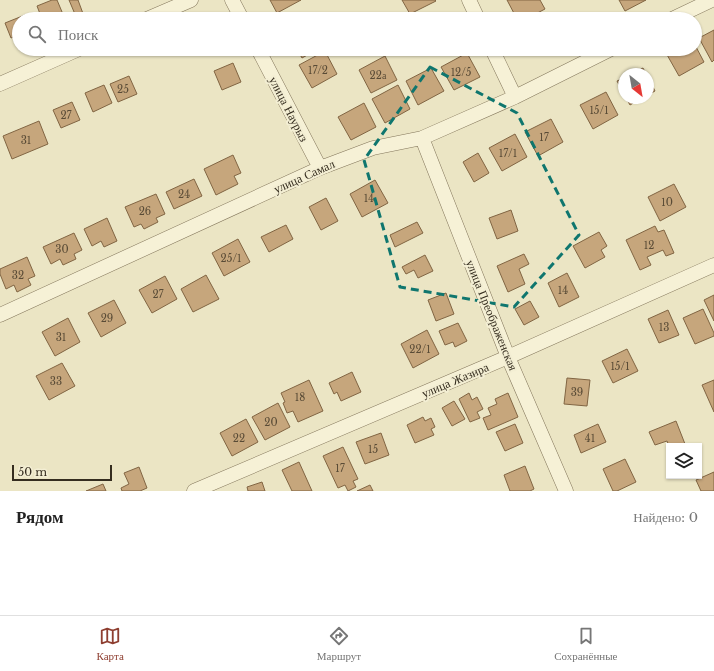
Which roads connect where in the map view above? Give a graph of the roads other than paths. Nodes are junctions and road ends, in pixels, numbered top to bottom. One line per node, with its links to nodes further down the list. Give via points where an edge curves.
1 (191, 0): 5 (street)
2 (232, 0): 6 (street)
3 (469, 0): 7 (street)
4 (712, 0): 8 (street)
5 (163, 12)
6 (238, 12)
7 (475, 12)
8 (687, 12)
9 (63, 56): 13 (street)
10 (262, 56): 16 (street, улица Наурыз)
11 (495, 56): 14 (street)
12 (597, 56): 14 (street, улица Самал)
13 (0, 84)
14 (515, 96): 15 (street, улица Самал)
15 (422, 138): 16 (street, улица Самал, via 373,148); 19 (street, улица Преображенская)
16 (320, 168): 18 (street, улица Самал)
17 (714, 264): 19 (street, улица Жазира)
18 (0, 315)
19 (508, 357): 20 (street, улица Жазира); 21 (street, улица Преображенская)
20 (194, 491)
21 (566, 491)

